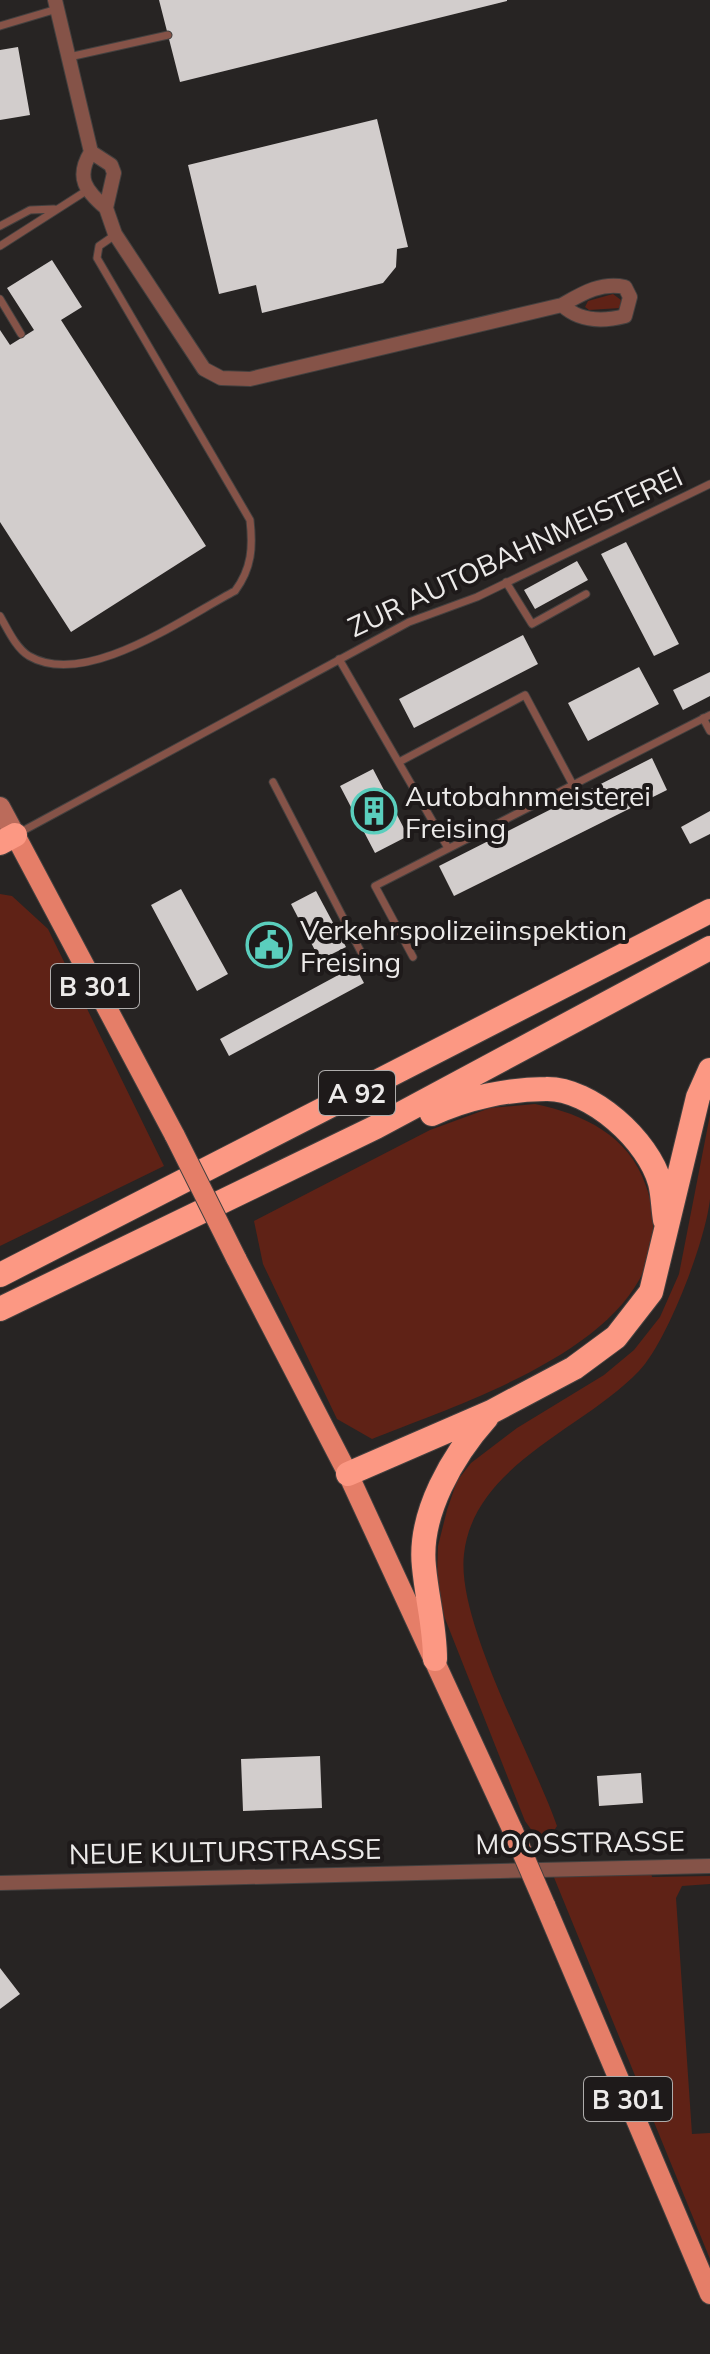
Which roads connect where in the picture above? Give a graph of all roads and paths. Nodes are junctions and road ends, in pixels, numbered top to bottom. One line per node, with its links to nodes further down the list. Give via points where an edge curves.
1 (56, 4): 2 (lane); 4 (street)
2 (0, 26)
3 (168, 35): 4 (lane)
4 (69, 57): 5 (street)
5 (91, 152): 6 (street, via 82,172); 7 (street, via 114,173)
6 (86, 191): 7 (street); 8 (lane)
7 (106, 208): 10 (street)
8 (56, 209): 9 (lane, via 30,210); 11 (lane)
9 (0, 226)
10 (115, 234): 13 (street, via 194,357 204,369 235,381); 18 (lane, via 99,246 97,258 250,520 253,548 246,576 235,591 100,662 55,667 27,655)
11 (0, 246)
12 (0, 299): 14 (lane)
13 (562, 305)
14 (21, 334)
15 (710, 484): 16 (lane, ZUR AUTOBAHNMEISTEREI)
16 (506, 582): 17 (lane, via 532,624); 19 (lane, ZUR AUTOBAHNMEISTEREI, via 409,622)
17 (586, 594)
18 (0, 616)
19 (339, 659): 22 (lane, ZUR AUTOBAHNMEISTEREI); 26 (lane, ZUR AUTOBAHNMEISTEREI)
20 (707, 717): 21 (lane); 24 (lane)
21 (710, 731)
22 (399, 762): 24 (lane, via 525,695); 27 (lane, ZUR AUTOBAHNMEISTEREI)
23 (273, 782): 30 (lane)
24 (573, 785): 27 (lane)
25 (0, 807): 26 (main road)
26 (8, 839): 38 (main road, B 301, bridge, via 175,1136)
27 (448, 848): 31 (lane, via 375,886)
28 (710, 911): 35 (highway, A 92)
29 (710, 948): 33 (highway, A 92)
30 (362, 954)
31 (413, 957)
32 (710, 1070): 34 (highway, via 698,1097)
33 (376, 1127): 34 (highway, via 409,1124 461,1100 549,1088 597,1105 636,1137 660,1181); 36 (highway, A 92)
34 (667, 1236): 37 (highway, via 651,1292 616,1337 574,1368)
35 (1, 1274)
36 (0, 1309)
37 (491, 1412): 38 (highway); 39 (highway, via 464,1443 433,1505 426,1534 423,1563 435,1625)
38 (348, 1474): 39 (main road, B 301)
39 (435, 1659): 43 (main road, B 301, bridge)
40 (710, 1866): 41 (street, MOOSSTRASSE)
41 (451, 1870): 42 (street, NEUE KULTURSTRASSE)
42 (0, 1883)
43 (710, 2294)

